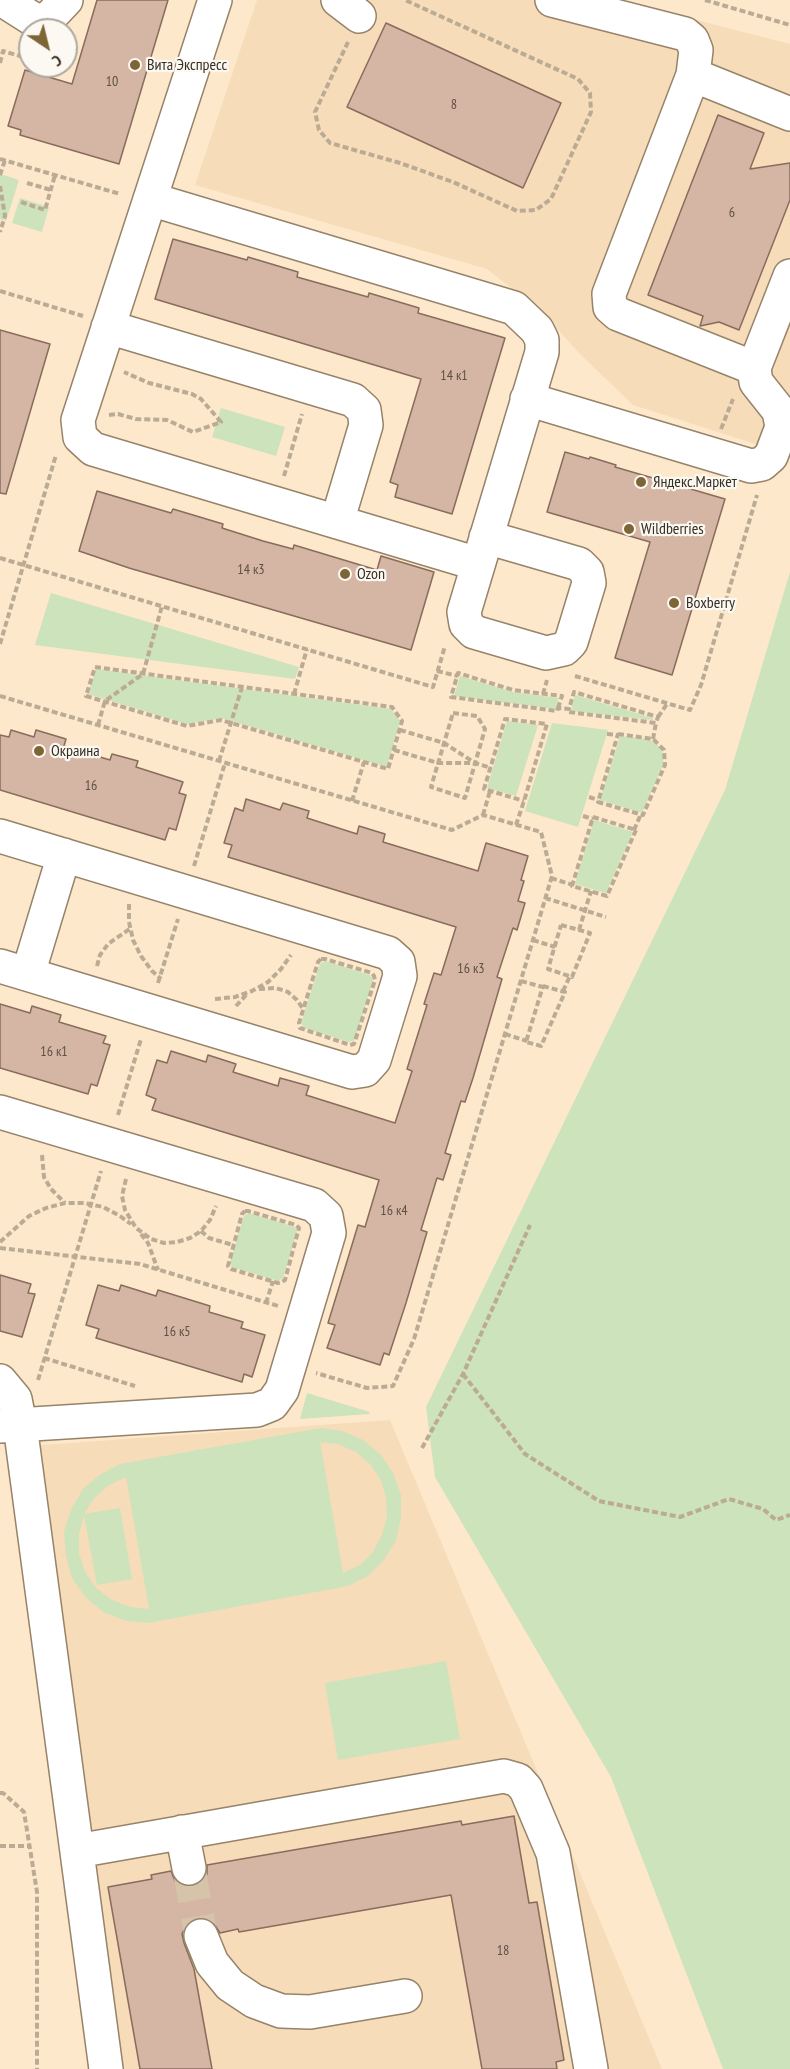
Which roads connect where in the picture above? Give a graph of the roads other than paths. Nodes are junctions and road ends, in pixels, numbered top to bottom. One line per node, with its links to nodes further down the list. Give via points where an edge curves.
1 (3, 0): 2 (lane, via 36,21 49,18)
2 (66, 0)
3 (215, 0): 7 (lane)
4 (552, 0): 5 (lane, via 685,34 696,50)
5 (693, 75): 6 (lane); 10 (lane, via 609,294 610,307 618,315)
6 (790, 114)
7 (149, 201): 9 (lane); 11 (lane, via 514,308 542,340)
8 (790, 276): 10 (lane)
9 (108, 325): 12 (lane, via 353,400 364,410 366,425); 12 (lane, via 78,420 92,428 93,449)
10 (750, 367): 11 (lane, via 756,382 779,411 782,427 771,456 762,464 751,466)
11 (527, 399): 13 (lane)
12 (337, 522): 13 (lane)
13 (482, 550): 13 (lane, via 579,564 587,572 589,583 570,642 564,649 546,653 474,632 466,624 464,612)
14 (2, 842): 15 (lane)
15 (64, 855): 16 (lane); 16 (lane, via 388,953 398,962 400,976 374,1060 365,1070 352,1072)
16 (14, 970)
17 (0, 1112): 18 (lane, via 314,1205 326,1216 329,1233 282,1390 272,1404 257,1410)
18 (9, 1408): 20 (lane)
19 (182, 1832): 20 (lane); 21 (lane); 25 (lane, via 504,1776 518,1780 526,1789 553,1853)
20 (77, 1851): 24 (lane)
21 (189, 1868)
22 (201, 1936): 23 (lane, via 212,1963 230,1985 254,2001 282,2011 310,2012)
23 (405, 1996)
24 (106, 2069)
25 (591, 2069)

